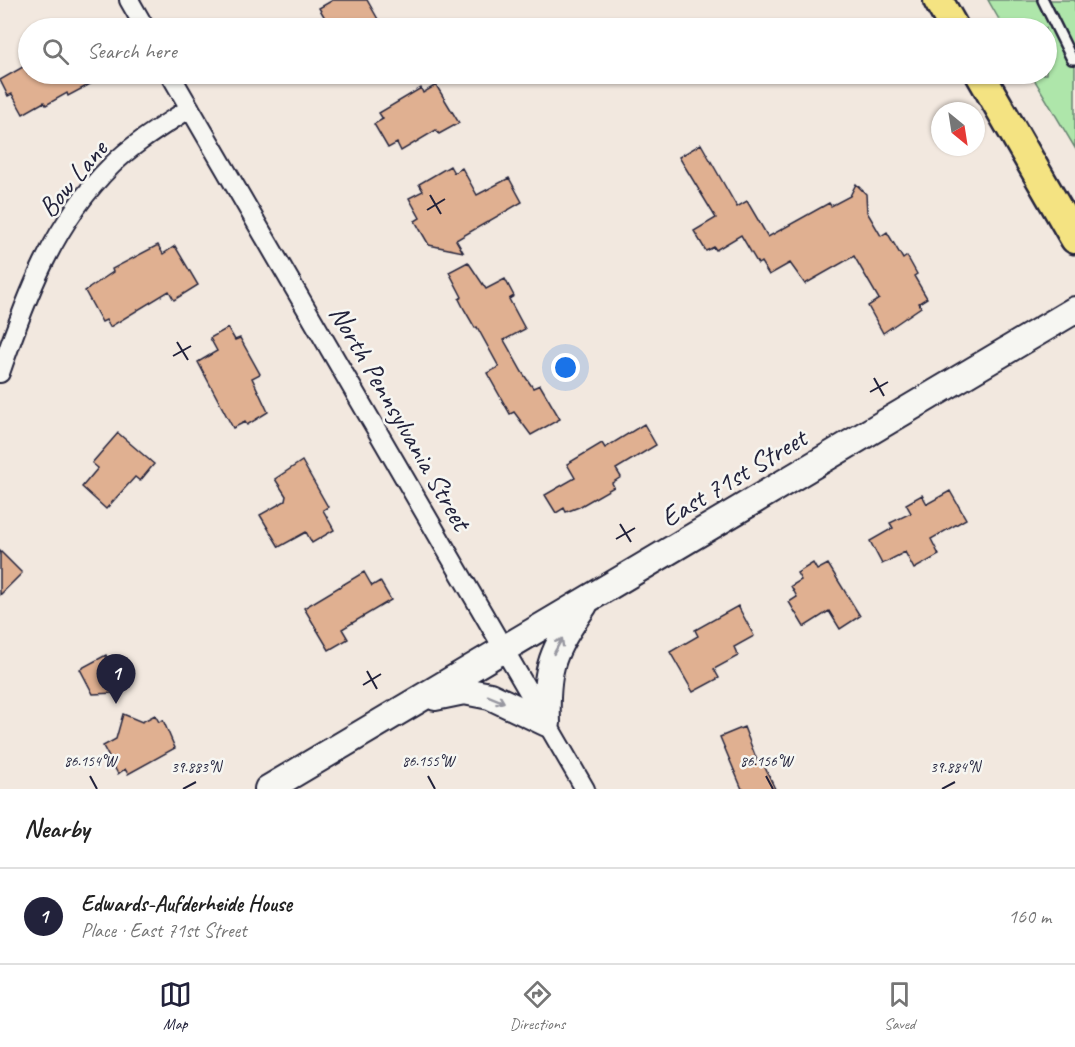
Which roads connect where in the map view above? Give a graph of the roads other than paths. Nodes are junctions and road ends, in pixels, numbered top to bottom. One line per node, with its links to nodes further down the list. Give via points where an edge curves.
1 (129, 0): 4 (street)
2 (938, 0): 5 (main road)
3 (1043, 0): 6 (lane)
4 (139, 18)
5 (948, 18)
6 (1052, 18)
7 (1057, 28): 8 (lane)
8 (1075, 59)
9 (176, 84): 11 (street, North Pennsylvania Street)
10 (986, 84): 12 (main road)
11 (190, 108): 14 (street, Bow Lane, via 142,139 111,166 62,227 27,296); 16 (street, North Pennsylvania Street)
12 (1075, 240)
13 (1075, 310): 15 (main road, East 71st Street)
14 (0, 374)
15 (588, 599): 16 (main road, East 71st Street); 18 (main road, one-way to 15, via 546,689 553,654)
16 (504, 649): 17 (main road, East 71st Street); 18 (street, North Pennsylvania Street)
17 (419, 700): 18 (main road, one-way to 18, via 464,691 482,694); 19 (main road, East 71st Street)
18 (547, 723): 20 (street, North Pennsylvania Street)
19 (268, 789)
20 (585, 789)

